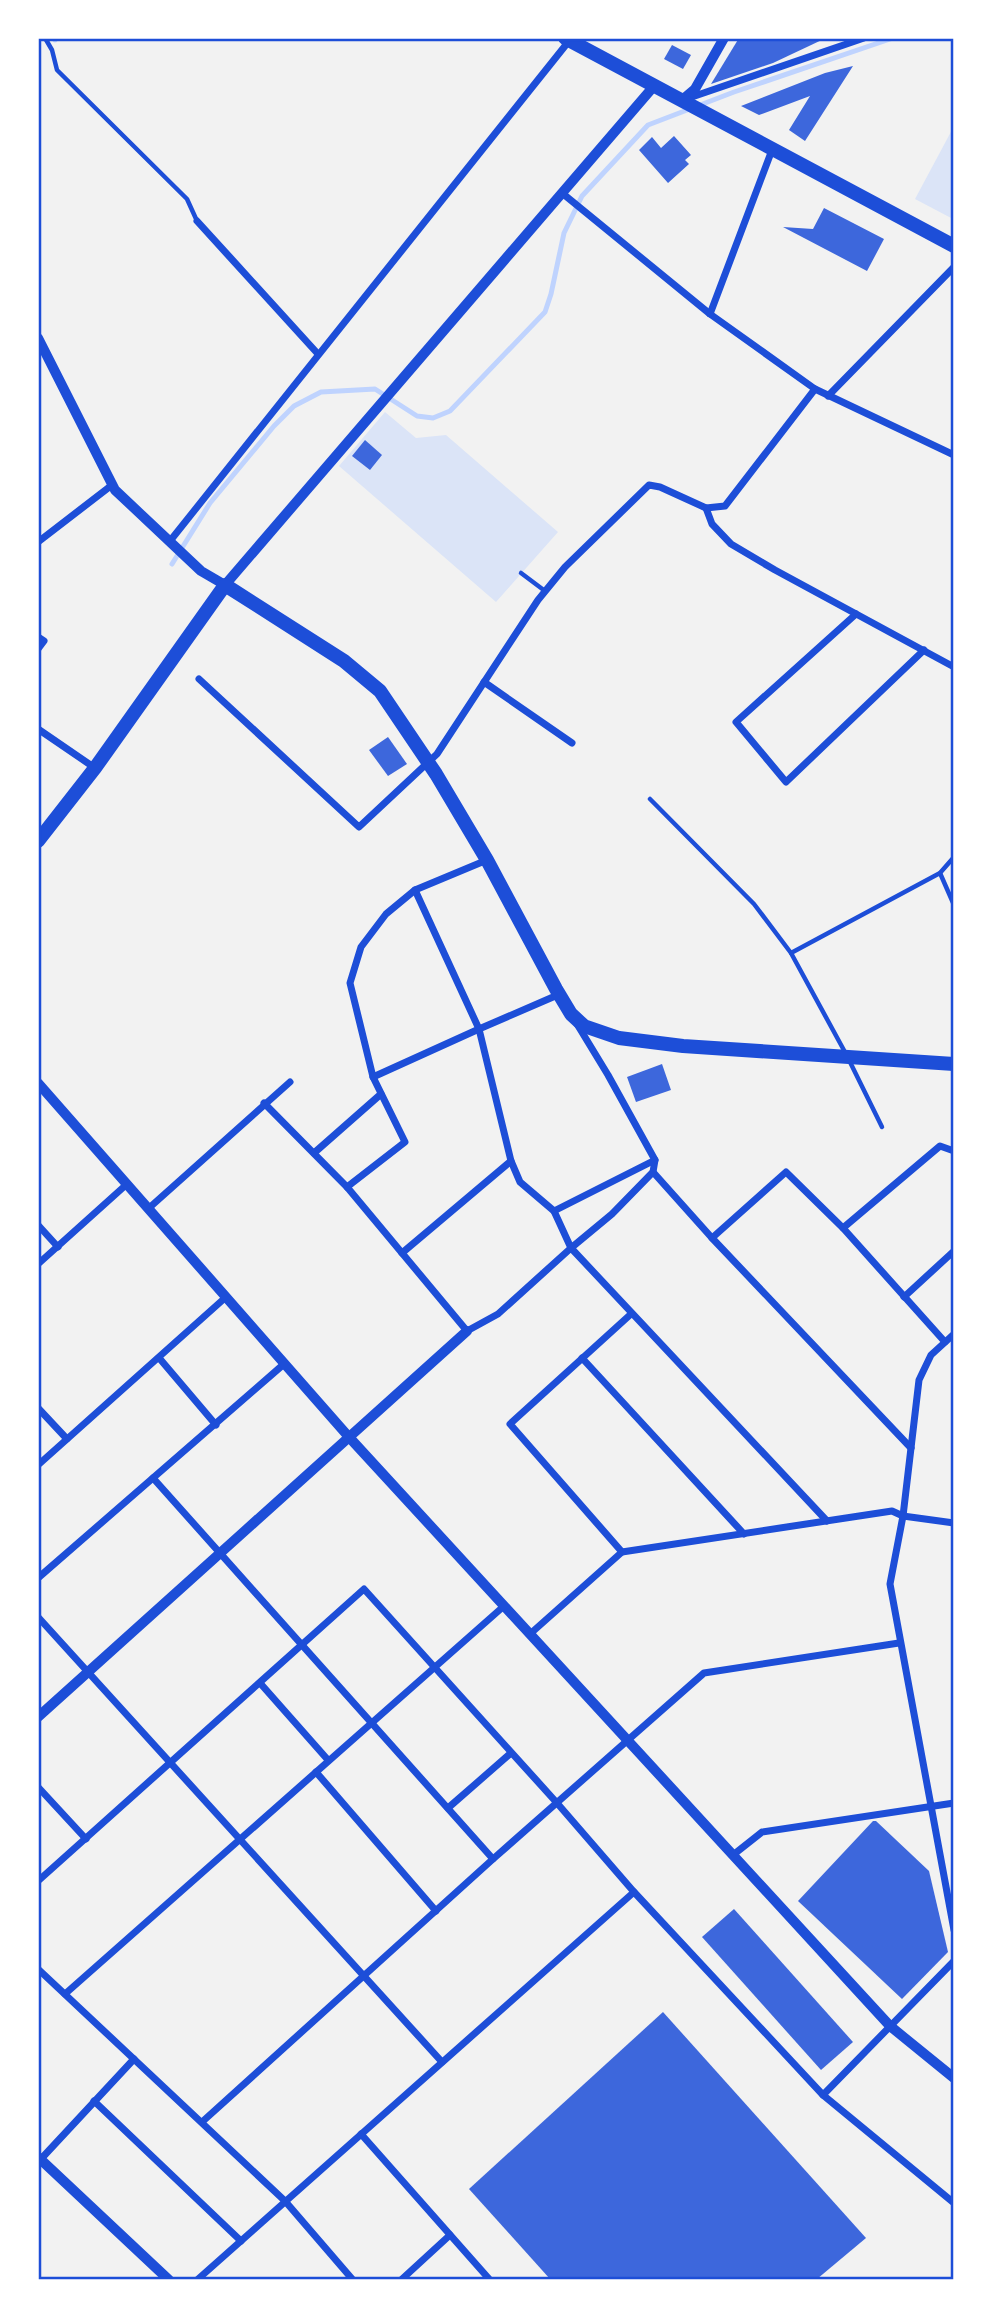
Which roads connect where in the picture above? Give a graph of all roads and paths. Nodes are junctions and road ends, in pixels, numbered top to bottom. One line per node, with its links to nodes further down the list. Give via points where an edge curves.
1 (45, 38): 10 (lane, via 57,70 187,200)
2 (724, 38): 7 (street)
3 (864, 38): 5 (street)
4 (567, 40): 6 (main road); 15 (street)
5 (850, 41): 7 (street)
6 (654, 86): 7 (main road); 9 (street)
7 (685, 101): 8 (main road)
8 (772, 150): 11 (main road); 13 (street)
9 (566, 197): 13 (street); 24 (street)
10 (197, 221): 15 (street)
11 (954, 246)
12 (954, 267): 17 (street)
13 (710, 314): 16 (street)
14 (38, 338): 19 (street)
15 (318, 354): 21 (street)
16 (815, 389): 17 (street); 20 (street, via 725,506)
17 (828, 396): 18 (street)
18 (954, 455)
19 (112, 485): 21 (street); 22 (street)
20 (706, 508): 25 (street, via 649,485); 26 (street, via 712,524 731,544)
21 (170, 541): 24 (street, via 201,571)
22 (38, 542)
23 (521, 573): 25 (lane)
24 (225, 585): 35 (main road, via 361,674 380,691); 36 (main road)
25 (545, 591): 32 (street)
26 (856, 614): 29 (street); 29 (street, via 736,722 786,782)
27 (38, 637): 28 (street, via 44,641)
28 (38, 649)
29 (923, 650): 30 (street)
30 (954, 667)
31 (199, 679): 35 (street, via 359,827)
32 (484, 682): 34 (street); 35 (street)
33 (38, 729): 36 (street)
34 (572, 743)
35 (429, 762): 40 (main road)
36 (95, 768): 38 (main road)
37 (650, 799): 44 (lane, via 754,904)
38 (38, 841)
39 (954, 857): 41 (lane)
40 (487, 860): 42 (street); 45 (main road)
41 (940, 873): 43 (lane); 44 (lane)
42 (415, 890): 47 (street); 50 (street, via 386,914 362,947 350,983)
43 (954, 905)
44 (791, 953): 48 (lane)
45 (560, 994): 46 (main road); 47 (street)
46 (572, 1014): 48 (main road, via 584,1026 619,1038); 58 (street)
47 (479, 1029): 50 (street); 59 (street)
48 (848, 1058): 49 (main road); 55 (lane)
49 (954, 1064)
50 (373, 1077): 53 (street)
51 (290, 1082): 54 (street)
52 (38, 1083): 61 (street)
53 (381, 1094): 57 (street); 62 (street, via 405,1142)
54 (264, 1104): 57 (street); 63 (street)
55 (882, 1128)
56 (954, 1151): 66 (street, via 940,1146)
57 (314, 1153): 62 (street)
58 (655, 1160): 60 (street); 64 (street)
59 (511, 1161): 64 (street, via 520,1182); 71 (street)
60 (653, 1172): 67 (street); 69 (street)
61 (127, 1184): 63 (street); 68 (street)
62 (347, 1188): 71 (street)
63 (149, 1208): 73 (street)
64 (554, 1211): 69 (street)
65 (38, 1225): 68 (street)
66 (842, 1228): 67 (street, via 786,1172); 74 (street)
67 (712, 1238): 86 (street)
68 (58, 1247): 72 (street)
69 (571, 1248): 75 (street); 76 (street, via 498,1314)
70 (954, 1251): 74 (street)
71 (402, 1253): 76 (street)
72 (38, 1264)
73 (226, 1297): 80 (street); 81 (street)
74 (904, 1297): 78 (street)
75 (631, 1314): 79 (street); 90 (street)
76 (467, 1331): 84 (street)
77 (954, 1334): 78 (street)
78 (945, 1342): 86 (street, via 931,1355 919,1380)
79 (582, 1358): 92 (street); 94 (street, via 510,1423)
80 (160, 1359): 83 (street); 85 (street)
81 (284, 1364): 83 (street); 84 (street)
82 (38, 1408): 85 (street)
83 (216, 1425): 88 (street)
84 (348, 1436): 93 (street); 96 (street)
85 (67, 1439): 87 (street)
86 (911, 1448): 89 (street)
87 (38, 1465)
88 (153, 1478): 93 (street); 95 (street)
89 (903, 1516): 90 (street, via 892,1511); 91 (street); 99 (street, via 890,1584)
90 (827, 1521): 92 (street)
91 (954, 1523)
92 (744, 1534): 94 (street)
93 (220, 1552): 100 (street); 102 (street)
94 (622, 1552): 98 (street)
95 (38, 1578)
96 (504, 1606): 98 (street); 101 (street)
97 (38, 1617): 102 (street)
98 (530, 1634): 106 (street)
99 (899, 1643): 106 (street, via 704,1673); 115 (street)
100 (302, 1645): 101 (street, via 364,1589); 103 (street); 105 (street)
101 (435, 1667): 105 (street); 107 (street)
102 (87, 1673): 104 (street); 109 (street)
103 (260, 1683): 108 (street); 109 (street)
104 (38, 1717)
105 (372, 1722): 108 (street); 114 (street)
106 (627, 1740): 112 (street); 118 (street)
107 (511, 1753): 112 (street); 114 (street)
108 (328, 1760): 110 (street)
109 (170, 1763): 116 (street); 117 (street)
110 (316, 1772): 117 (street); 122 (street)
111 (38, 1787): 116 (street)
112 (557, 1803): 119 (street); 121 (street)
113 (954, 1803): 115 (street)
114 (448, 1808): 119 (street)
115 (932, 1808): 118 (street, via 762,1832); 123 (street)
116 (86, 1839): 120 (street)
117 (239, 1839): 126 (street); 127 (street)
118 (733, 1855): 128 (street)
119 (493, 1859): 122 (street)
120 (38, 1881)
121 (634, 1892): 130 (street); 132 (street)
122 (436, 1911): 126 (street)
123 (954, 1930)
124 (954, 1961): 128 (street)
125 (38, 1969): 127 (street)
126 (364, 1976): 130 (street); 134 (street)
127 (65, 1994): 129 (street)
128 (890, 2026): 131 (street); 132 (street)
129 (134, 2059): 133 (street); 134 (street)
130 (442, 2062): 135 (street)
131 (954, 2078)
132 (823, 2095): 138 (street)
133 (94, 2102): 136 (street); 140 (street)
134 (201, 2122): 137 (street)
135 (360, 2134): 137 (street); 139 (street)
136 (40, 2158): 141 (street)
137 (285, 2202): 140 (street); 143 (street)
138 (954, 2203)
139 (450, 2235): 144 (street); 145 (street)
140 (241, 2241): 142 (street)
141 (169, 2280)
142 (197, 2280)
143 (353, 2280)
144 (401, 2280)
145 (490, 2280)

